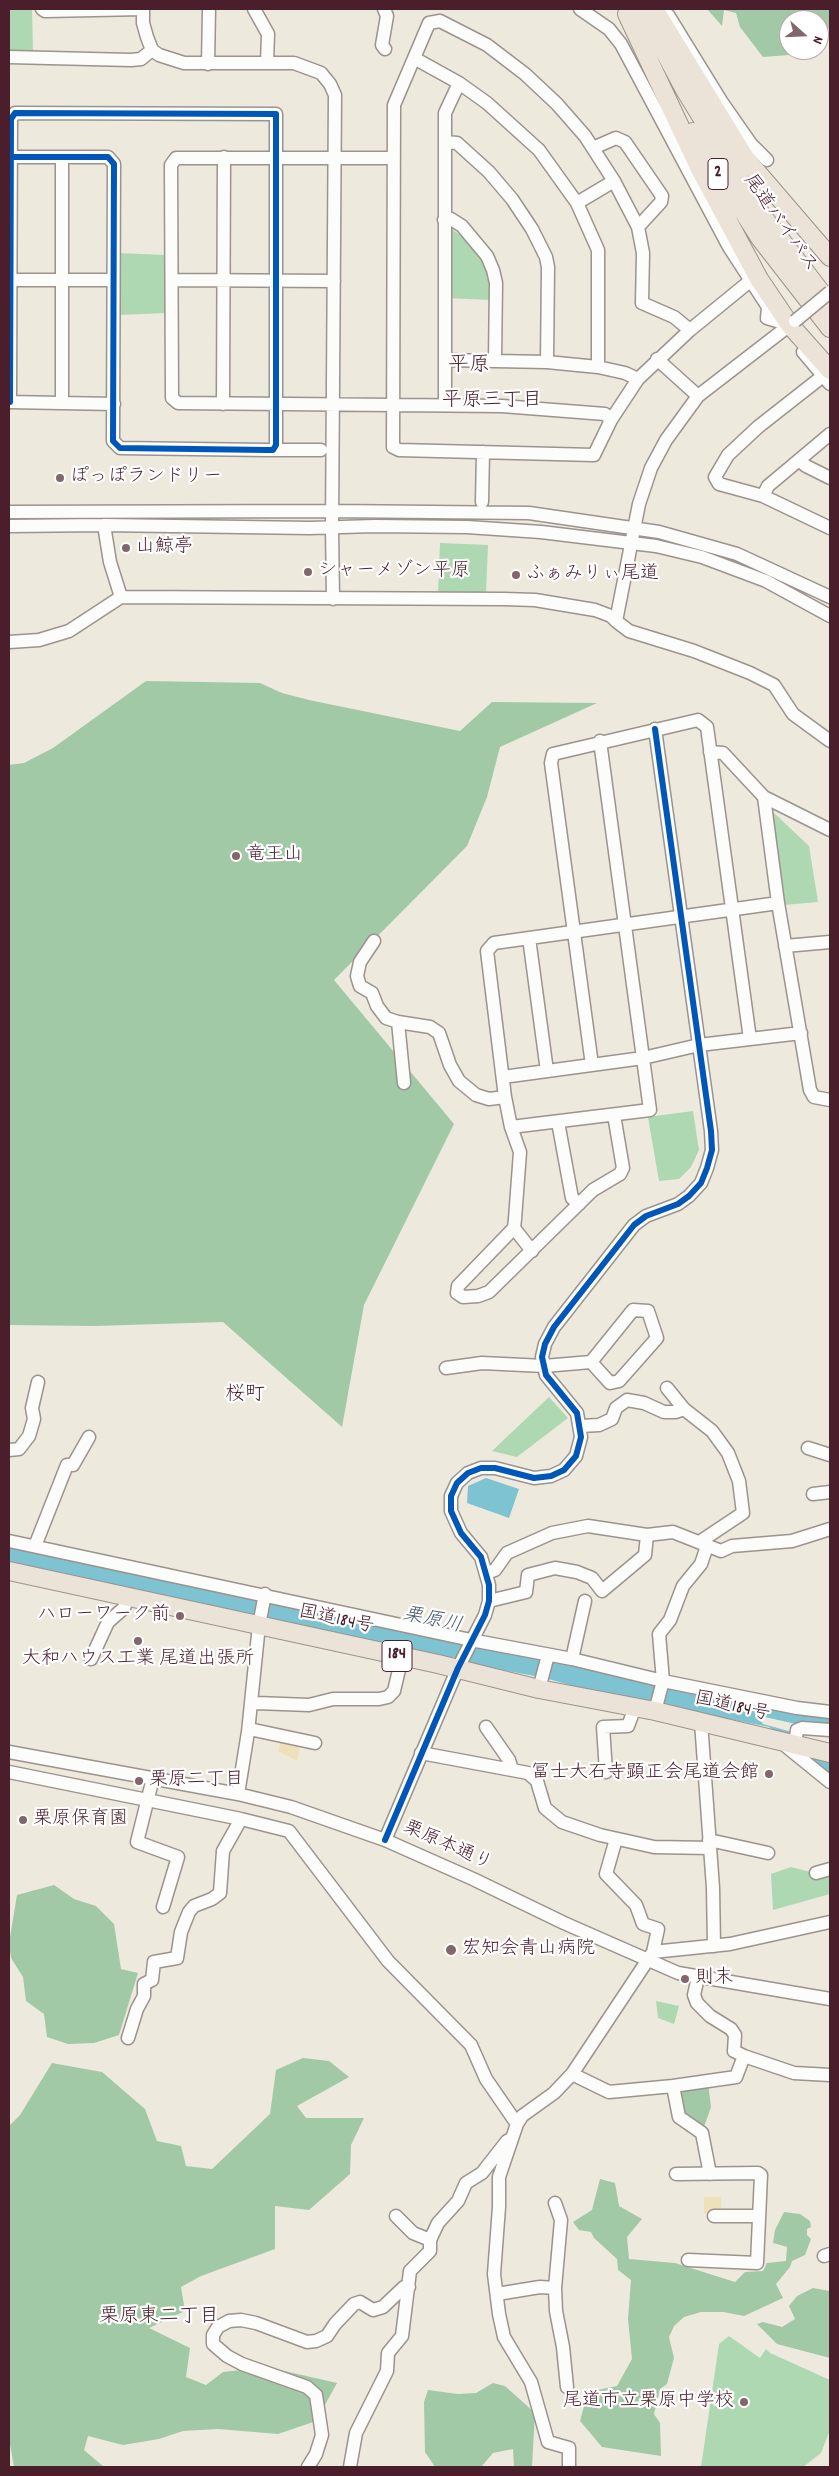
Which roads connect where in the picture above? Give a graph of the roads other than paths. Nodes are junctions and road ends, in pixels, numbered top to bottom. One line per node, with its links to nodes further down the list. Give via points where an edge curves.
1 (42, 9): 2 (street)
2 (88, 9): 3 (street)
3 (143, 9): 11 (street, via 143,23)
4 (209, 9): 16 (street)
5 (254, 9): 15 (street, via 268,34)
6 (384, 9): 12 (street, via 387,16 382,44)
7 (580, 9): 39 (street, via 609,29 621,44 728,247)
8 (653, 9): 31 (highway, via 745,158)
9 (664, 9): 26 (street, via 750,144)
10 (631, 11): 41 (highway, 尾道バイパス / 2, via 685,90 761,214); 42 (highway, via 698,167 759,279); 43 (highway, 尾道バイパス / 2, via 675,104 722,180 760,238)
11 (152, 50): 13 (street, via 131,60); 16 (street, via 170,60)
12 (385, 50)
13 (9, 57)
14 (414, 58): 17 (street); 19 (street, via 428,24 440,20 487,45 524,74 557,104); 25 (street, via 394,105)
15 (267, 63): 16 (street); 24 (street, via 294,63 308,67 321,73 330,84 335,94)
16 (208, 64)
17 (458, 82): 18 (street, via 445,113); 28 (street, via 487,103 538,150)
18 (445, 142): 29 (street); 48 (street, via 457,143 489,172 512,199 546,257)
19 (593, 148): 27 (street); 30 (street, via 616,138 625,142 662,196 661,202)
20 (12, 157): 21 (street); 23 (street, via 11,119 15,113 276,114); 33 (street)
21 (62, 157): 32 (street); 34 (street, via 108,157 114,164)
22 (224, 157): 23 (street); 35 (street, via 176,158 171,165); 36 (street)
23 (277, 157): 24 (street); 37 (street)
24 (335, 158): 25 (street); 38 (street)
25 (393, 158): 59 (street)
26 (767, 160)
27 (614, 181): 28 (street); 30 (street)
28 (577, 203): 49 (street, via 598,250)
29 (444, 220): 46 (street); 47 (street, via 452,219 462,226 487,256 494,270)
30 (638, 227): 44 (street, via 643,253 642,303 674,316)
31 (830, 257)
32 (61, 279): 33 (street); 34 (street); 54 (street)
33 (10, 280): 53 (street)
34 (113, 280): 55 (street)
35 (172, 280): 36 (street); 56 (street, via 172,398 178,403)
36 (223, 280): 37 (street); 56 (street)
37 (275, 281): 38 (street); 57 (street)
38 (334, 281): 58 (street)
39 (750, 281): 42 (street, via 768,307 767,318); 44 (street)
40 (830, 292): 42 (street, bridge)
41 (830, 304)
42 (793, 323): 50 (highway); 52 (street)
43 (830, 328)
44 (690, 330): 45 (street)
45 (658, 359): 51 (street); 52 (street)
46 (445, 360): 47 (street); 60 (street)
47 (495, 360): 48 (street)
48 (548, 362): 49 (street)
49 (598, 367): 51 (street, via 625,372)
50 (828, 377): 68 (street, via 758,427 728,455 715,477 719,484)
51 (638, 379): 61 (street)
52 (698, 396): 77 (street, via 666,440 651,468)
53 (9, 402): 54 (street)
54 (62, 402): 55 (street)
55 (114, 404): 63 (street, via 114,441 120,448)
56 (223, 404): 57 (street)
57 (276, 404): 58 (street); 63 (street, via 276,445)
58 (334, 404): 59 (street); 71 (street)
59 (394, 404): 60 (street); 65 (street, via 393,447 399,450)
60 (445, 404): 61 (street, via 605,414)
61 (610, 420): 65 (street, via 594,455)
62 (830, 434): 66 (street)
63 (273, 450): 64 (street)
64 (321, 450)
65 (483, 452): 69 (street)
66 (798, 460): 67 (street); 68 (street, via 768,486)
67 (830, 478)
68 (763, 496): 78 (street)
69 (482, 502)
70 (44, 511): 71 (street); 72 (street); 73 (street)
71 (333, 511): 76 (street); 77 (street, via 529,514)
72 (9, 512)
73 (44, 525): 74 (street); 75 (street)
74 (104, 525): 76 (street); 80 (street, via 110,562)
75 (9, 526)
76 (332, 528): 79 (street, via 467,527); 82 (street)
77 (634, 528): 79 (street); 81 (street, via 737,554)
78 (830, 528)
79 (630, 542): 83 (street, via 702,557 766,581); 84 (street)
80 (121, 597): 82 (street); 85 (street, via 70,631 38,640)
81 (830, 597)
82 (333, 599): 84 (street, via 535,600 595,610)
83 (830, 616)
84 (616, 621): 88 (street, via 629,631 694,651 774,685 793,714)
85 (9, 642)
86 (655, 729): 87 (street); 89 (street, via 698,720 707,727); 94 (street)
87 (600, 741): 95 (street); 96 (street, via 552,754)
88 (830, 741)
89 (710, 752): 90 (street, via 723,753); 93 (street)
90 (764, 797): 91 (street); 92 (street)
91 (830, 830)
92 (778, 903): 93 (street); 100 (street)
93 (733, 910): 94 (street); 103 (street)
94 (681, 917): 95 (street); 104 (street)
95 (625, 925): 96 (street); 105 (street)
96 (575, 932): 97 (street); 106 (street)
97 (529, 938): 107 (street); 108 (street, via 494,944 487,951)
98 (374, 941): 101 (street, via 360,962 357,976 360,986 372,992 386,1018)
99 (830, 942): 100 (street)
100 (785, 946): 102 (street)
101 (398, 1022): 109 (street); 110 (street, via 439,1033 459,1081 476,1095 489,1099)
102 (801, 1032): 103 (street); 111 (street, via 810,1090 814,1097)
103 (750, 1039): 104 (street)
104 (699, 1045): 105 (street); 119 (street, via 712,1150 708,1168 689,1196 678,1204 646,1216 634,1226 554,1327 545,1344)
105 (643, 1058): 106 (street); 112 (street, via 650,1110)
106 (592, 1065): 107 (street)
107 (547, 1071): 108 (street)
108 (503, 1077): 110 (street)
109 (404, 1083)
110 (505, 1097): 114 (street)
111 (830, 1100)
112 (614, 1115): 113 (street); 115 (street, via 622,1168 620,1174 593,1190)
113 (558, 1122): 114 (street); 115 (street, via 572,1198)
114 (511, 1127): 116 (street, via 520,1152)
115 (579, 1204): 117 (street)
116 (514, 1228): 117 (street); 117 (street, via 458,1286 457,1292 463,1297 489,1292)
117 (532, 1251)
118 (591, 1362): 118 (street, via 633,1310 648,1311 657,1338 619,1381 610,1383); 119 (street)
119 (544, 1366): 120 (street, via 482,1363); 124 (street, via 554,1387 577,1413)
120 (446, 1368)
121 (38, 1382): 127 (street, via 29,1436 19,1449)
122 (667, 1388): 123 (street)
123 (684, 1409): 124 (street, via 664,1412 628,1400 616,1408 612,1419); 134 (street, via 712,1431 728,1453 739,1481 743,1513)
124 (580, 1426): 137 (street, via 576,1456 564,1470 534,1478 495,1468 481,1468 468,1473 457,1483 451,1496 451,1511 461,1533 481,1557)
125 (89, 1437): 135 (street, via 73,1464 66,1465)
126 (808, 1448): 128 (street)
127 (9, 1450)
128 (830, 1455)
129 (830, 1492): 130 (street)
130 (813, 1494)
131 (830, 1529): 134 (street, via 792,1540 732,1546 721,1551)
132 (646, 1535): 134 (street, via 673,1532); 137 (street, via 588,1526 552,1533 507,1553 495,1570); 140 (street, via 645,1555 602,1591 592,1578 555,1568 528,1575 526,1592)
133 (9, 1541): 135 (street)
134 (704, 1544): 149 (street, via 701,1564 683,1586 670,1620 659,1634)
135 (35, 1546): 139 (street)
136 (9, 1571): 138 (highway, 国道184号 / 184)
137 (486, 1573): 140 (street)
138 (128, 1597): 142 (highway, 国道184号 / 184); 146 (street, via 124,1608 108,1622)
139 (264, 1597): 142 (street); 143 (street)
140 (489, 1601): 143 (street)
141 (585, 1601): 147 (street)
142 (259, 1622): 144 (highway, 国道184号 / 184); 151 (street)
143 (470, 1642): 145 (street); 148 (street)
144 (402, 1656): 148 (highway, 国道184号 / 184); 151 (street, via 394,1691 379,1699)
145 (547, 1658): 147 (street); 150 (street)
146 (91, 1659)
147 (572, 1659): 149 (street)
148 (460, 1665): 150 (highway, 国道184号 / 184); 162 (street)
149 (662, 1683): 153 (street); 154 (street)
150 (540, 1685): 152 (highway, 国道184号 / 184)
151 (251, 1705): 157 (street)
152 (635, 1708): 153 (highway, 国道184号 / 184); 166 (street, via 628,1726 603,1727)
153 (656, 1709): 155 (highway, 国道184号 / 184)
154 (830, 1712)
155 (701, 1722): 159 (highway, 国道184号 / 184); 176 (street)
156 (486, 1727): 164 (street, via 510,1760)
157 (249, 1729): 160 (street); 169 (street)
158 (830, 1730): 159 (street, via 802,1728)
159 (789, 1741): 163 (highway, 国道184号 / 184); 168 (street)
160 (315, 1743)
161 (9, 1752): 167 (street, 栗原本通り)
162 (421, 1753): 164 (street); 175 (street)
163 (830, 1753)
164 (512, 1770): 174 (street, via 533,1775 545,1808 562,1822)
165 (9, 1772): 170 (street)
166 (606, 1772)
167 (153, 1778): 169 (street, 栗原本通り); 170 (street)
168 (830, 1782)
169 (238, 1794): 171 (street, 栗原本通り)
170 (148, 1802): 172 (street); 180 (street, via 137,1842 178,1857)
171 (291, 1807): 173 (street); 175 (street, 栗原本通り)
172 (241, 1819): 173 (street); 186 (street, via 223,1851 220,1893 194,1906 189,1912 180,1932 176,1958 154,1962 152,1980 144,1984 144,1996)
173 (284, 1829): 191 (street, via 289,1831 388,1961 471,2044 486,2079)
174 (616, 1839): 176 (street, via 654,1847); 183 (street, via 606,1874 636,1905 643,1924 658,1929)
175 (385, 1840): 183 (street, 栗原本通り)
176 (709, 1844): 177 (street); 182 (street)
177 (768, 1853)
178 (830, 1869): 179 (street)
179 (816, 1873)
180 (162, 1907)
181 (830, 1922): 182 (street)
182 (714, 1946): 183 (street)
183 (650, 1956): 184 (street, 栗原本通り, via 678,1973); 188 (street)
184 (698, 1976): 185 (street, 栗原本通り); 187 (street, via 694,1995 697,2003 731,2029 735,2035 734,2051)
185 (830, 1999)
186 (128, 2038)
187 (744, 2056): 189 (street, via 794,2073); 190 (street, via 736,2077)
188 (572, 2074): 190 (street, via 609,2092); 191 (street, via 554,2093 522,2116)
189 (830, 2075)
190 (673, 2086): 195 (street, via 679,2117 702,2133)
191 (517, 2124): 192 (street)
192 (514, 2138): 193 (street, via 507,2141); 196 (street)
193 (482, 2173): 196 (street); 201 (street, via 466,2183 458,2201 438,2223)
194 (676, 2174): 195 (street)
195 (710, 2174): 200 (street, via 761,2175)
196 (499, 2177): 205 (street, via 500,2207 494,2274)
197 (555, 2203): 204 (street, via 561,2220)
198 (396, 2216): 201 (street, via 413,2233)
199 (714, 2216): 200 (street)
200 (759, 2216): 202 (street, via 756,2262)
201 (430, 2240): 203 (street, via 430,2251 410,2272)
202 (688, 2260)
203 (408, 2287): 207 (street, via 383,2307 373,2310 360,2302 354,2304 327,2336 316,2341 307,2342 241,2320 229,2321 212,2335 213,2344 227,2356 307,2388 316,2395 322,2435); 208 (street, via 402,2336 388,2353 387,2371 356,2433)
204 (555, 2288): 205 (street, via 540,2287); 206 (street)
205 (496, 2294): 209 (street, via 504,2337 531,2382 548,2442 569,2448)
206 (567, 2387)
207 (308, 2467)
208 (350, 2467)
209 (569, 2467)

